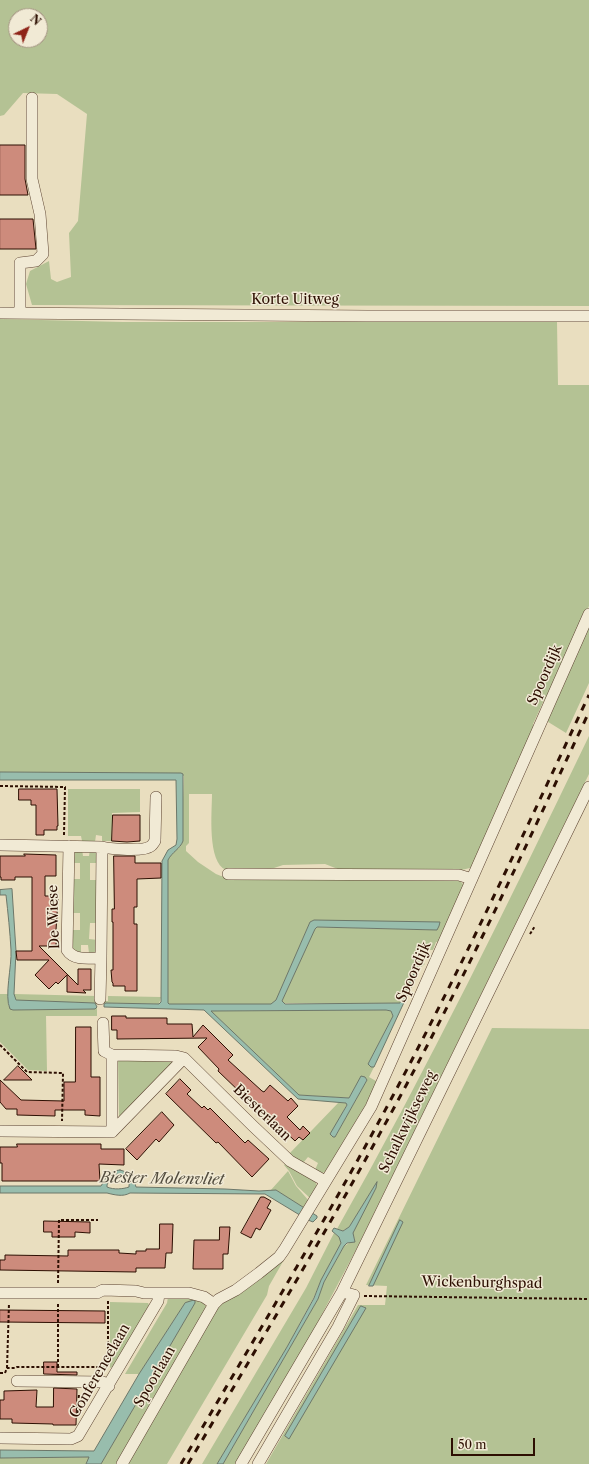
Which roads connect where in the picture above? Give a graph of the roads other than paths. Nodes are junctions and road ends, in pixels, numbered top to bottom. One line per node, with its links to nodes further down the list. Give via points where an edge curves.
1 (32, 98): 3 (street, via 32,179 40,214 43,254 36,261 20,263)
2 (0, 313): 3 (street, Korte Uitweg)
3 (20, 313): 4 (street, Korte Uitweg)
4 (589, 316)
5 (589, 614): 12 (street, Spoordijk)
6 (589, 787): 21 (street, Schalkwijkseweg)
7 (156, 797): 10 (street, via 156,835 151,846 145,849)
8 (0, 845): 9 (street)
9 (66, 846): 10 (street); 13 (street, De Wiese, via 67,950 75,958)
10 (102, 847): 13 (street)
11 (228, 874): 12 (street, via 459,875)
12 (472, 879): 20 (street, Spoordijk, via 371,1107)
13 (101, 958): 14 (street)
14 (100, 999)
15 (103, 1023): 16 (street, via 104,1051)
16 (112, 1055): 17 (street); 19 (street)
17 (184, 1058): 19 (street); 20 (street, Biesterlaan, via 290,1161)
18 (0, 1131): 19 (street)
19 (112, 1132)
20 (325, 1181): 24 (street, Spoordijk, via 279,1257)
21 (342, 1292): 29 (street, Schalkwijkseweg); 30 (street, via 354,1295)
22 (5, 1293): 23 (street, via 97,1293 108,1290)
23 (159, 1294): 24 (street, via 197,1294); 26 (street, Conferencelaan, via 158,1301)
24 (214, 1304): 28 (street, Spoorlaan)
25 (16, 1381): 26 (street, via 103,1382)
26 (109, 1386): 27 (street, Conferencelaan, via 78,1436 71,1439)
27 (0, 1438)
28 (122, 1464)
29 (241, 1464)
30 (258, 1464)

